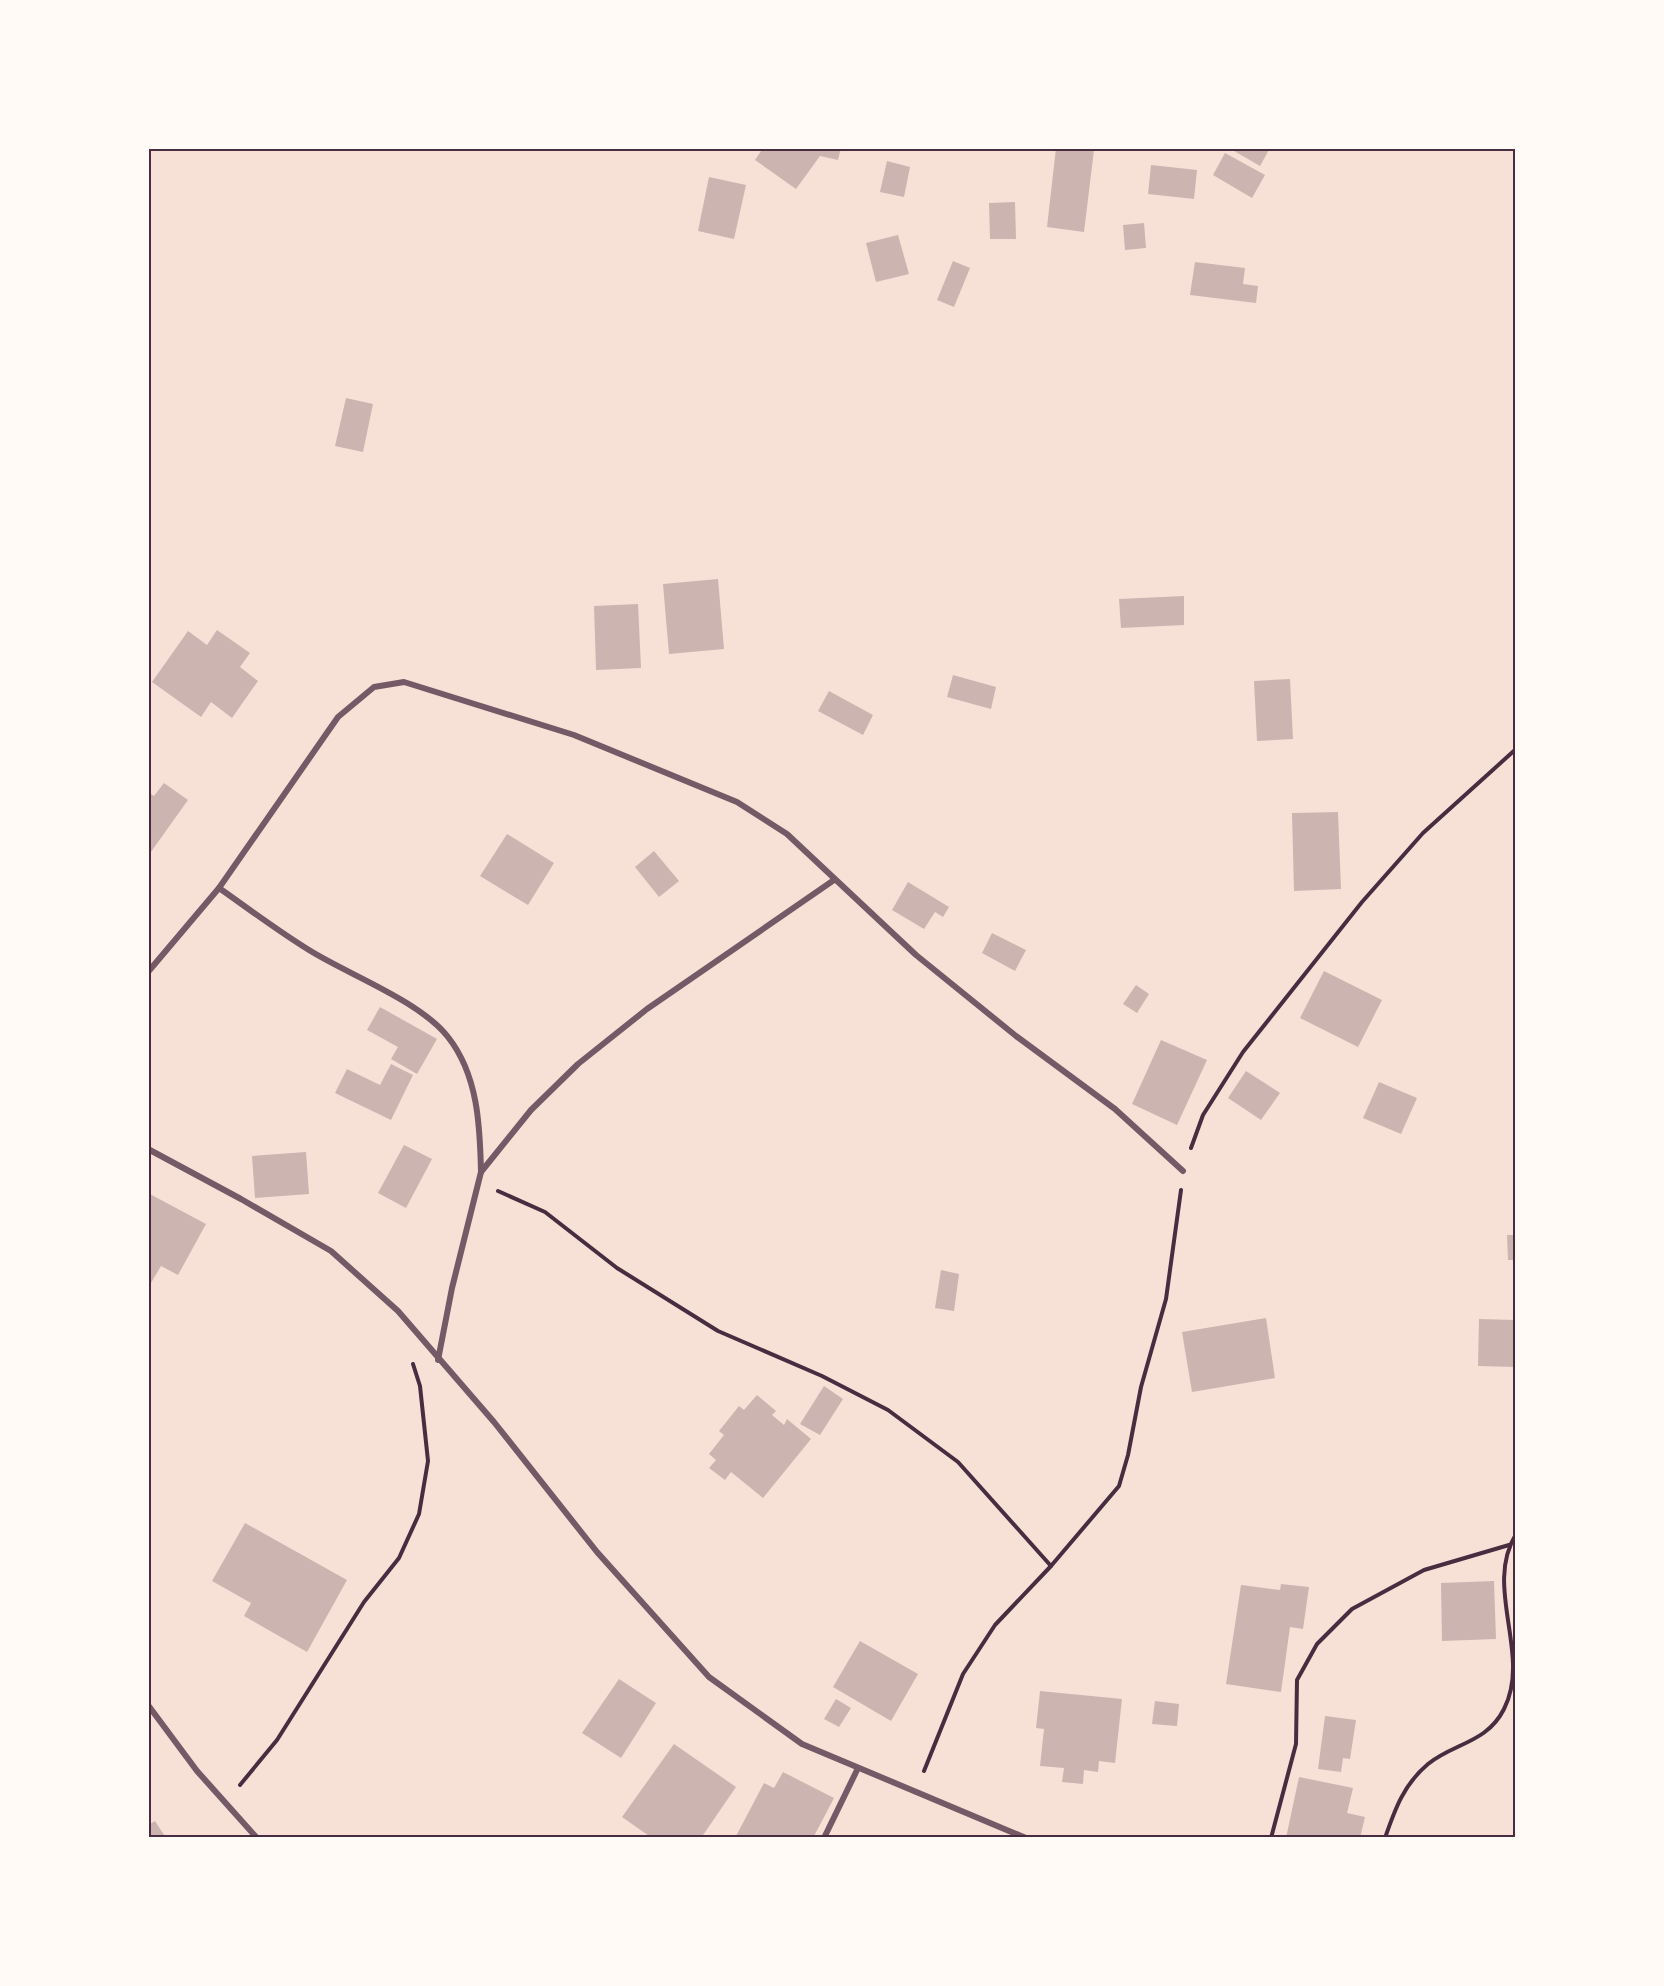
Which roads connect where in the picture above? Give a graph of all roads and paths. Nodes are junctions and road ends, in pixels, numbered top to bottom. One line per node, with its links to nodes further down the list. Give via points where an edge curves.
1 (1515, 749): 6 (path, via 1423,833 1362,902 1243,1052 1203,1114)
2 (834, 880): 3 (street, via 787,834 727,798 574,735 404,682 374,687 338,717); 6 (street, via 916,955 1115,1109); 7 (street, via 647,1009 578,1064 531,1110)
3 (219, 888): 4 (street); 7 (street, via 309,951 410,1005 448,1037 471,1078 480,1129)
4 (148, 972)
5 (148, 1149): 10 (street, via 331,1251 398,1311)
6 (1183, 1171): 13 (path, via 1167,1299 1141,1387 1119,1486)
7 (481, 1172): 8 (street)
8 (478, 1182): 10 (street); 13 (path, via 545,1212 617,1268 718,1331 822,1376 888,1410 958,1462)
9 (410, 1354): 17 (path, via 420,1386 428,1461 419,1514 399,1558 364,1602 277,1740)
10 (438, 1360): 15 (street, via 494,1422 597,1552 709,1677 802,1744)
11 (1515, 1534): 12 (path)
12 (1509, 1545): 21 (path, via 1424,1570 1352,1609 1317,1644 1297,1680 1296,1744); 22 (path, via 1502,1577 1513,1674 1504,1709 1480,1738 1430,1763 1407,1785)
13 (1051, 1566): 16 (path, via 995,1625 963,1674)
14 (148, 1705): 17 (street)
15 (858, 1768): 16 (street); 19 (street)
16 (915, 1792): 20 (street)
17 (226, 1802): 18 (street)
18 (254, 1836)
19 (824, 1838)
20 (1026, 1838)
21 (1271, 1838)
22 (1385, 1838)

